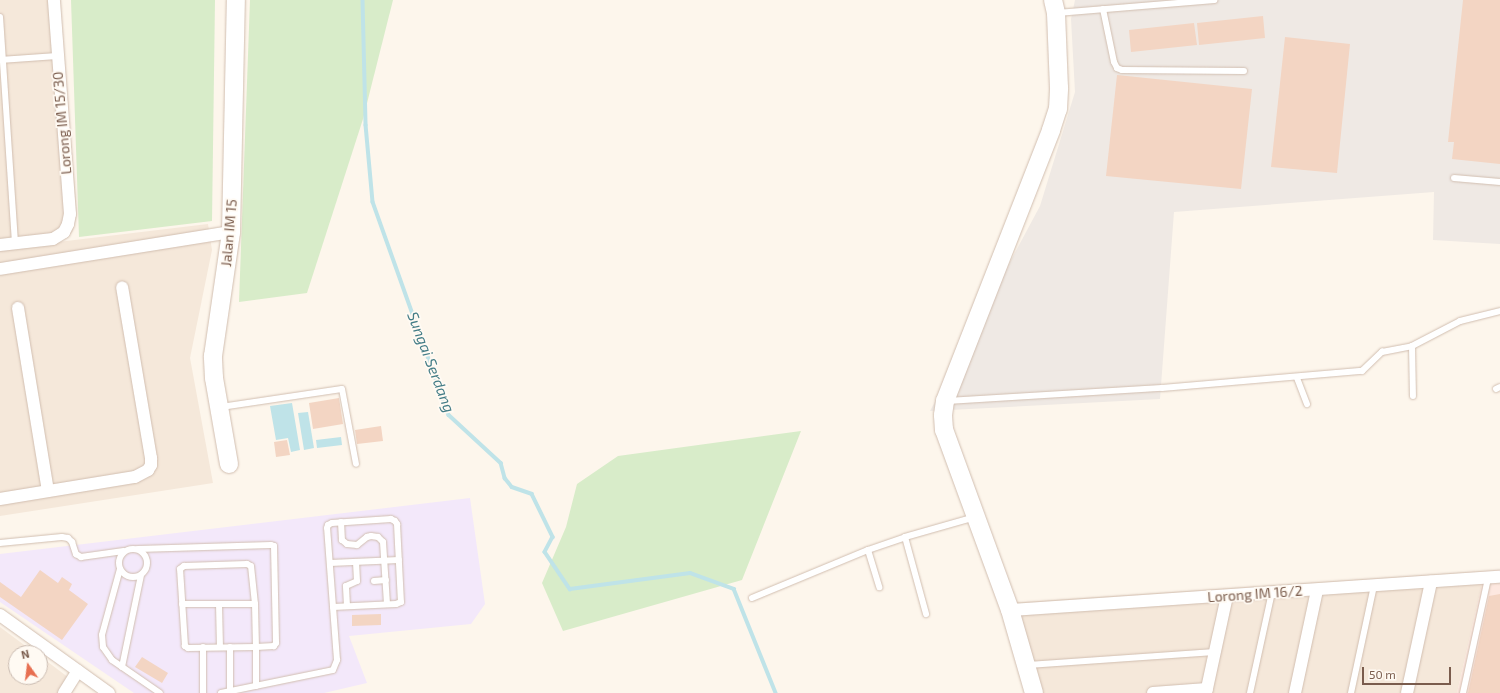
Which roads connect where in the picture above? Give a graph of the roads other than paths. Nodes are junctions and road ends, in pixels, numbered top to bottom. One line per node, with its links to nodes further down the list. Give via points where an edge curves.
1 (54, 0): 7 (street, Lorong IM 15/30)
2 (236, 0): 12 (street, Jalan IM 15)
3 (1214, 0): 5 (lane)
4 (1054, 6): 5 (lane); 22 (street, via 1058,109)
5 (1103, 9): 9 (lane, via 1117,68)
6 (0, 17): 8 (lane)
7 (57, 56): 8 (lane); 13 (street, Lorong IM 15/30, via 70,214 68,224 64,232 53,239)
8 (1, 60): 13 (lane)
9 (1244, 71)
10 (1454, 178): 11 (lane)
11 (1500, 182)
12 (231, 232): 15 (street); 24 (street, Jalan IM 15, via 213,356)
13 (15, 243): 14 (street)
14 (0, 245)
15 (0, 269)
16 (122, 287): 27 (street, via 151,464 148,470 135,477)
17 (18, 308): 27 (street)
18 (1500, 311): 19 (lane, via 1460,321)
19 (1412, 346): 20 (lane, via 1382,352 1362,371); 21 (lane)
20 (1296, 378): 22 (lane); 23 (lane)
21 (1413, 396)
22 (945, 401): 29 (street, via 944,430)
23 (1307, 404)
24 (219, 407): 25 (street, Jalan IM 15); 26 (lane, via 342,389)
25 (229, 464)
26 (356, 464)
27 (48, 492): 28 (street)
28 (0, 499)
29 (976, 517): 31 (lane); 59 (street)
30 (341, 522): 36 (lane, via 391,519 395,521); 37 (lane, via 342,540 347,544 357,545 371,536 381,540 384,545); 39 (lane, via 330,524 327,528)
31 (905, 537): 34 (lane); 60 (lane)
32 (0, 543): 35 (lane, via 62,537 72,542 76,554 81,557)
33 (138, 549): 35 (lane); 41 (lane, via 147,559 146,568); 65 (lane, via 272,545 276,645)
34 (868, 550): 48 (lane); 52 (lane)
35 (124, 551): 40 (lane, via 120,557)
36 (399, 560): 37 (lane); 56 (lane, via 401,599 398,603)
37 (385, 561): 38 (lane); 44 (lane)
38 (356, 562): 39 (lane); 57 (lane, via 357,581 346,586)
39 (330, 563): 58 (lane)
40 (120, 569): 41 (lane, via 127,576); 68 (lane, via 102,635 103,647 109,658)
41 (141, 575): 68 (lane)
42 (1500, 577): 43 (street, Lorong IM 16/2)
43 (1488, 578): 46 (street, Lorong IM 16/2); 84 (lane)
44 (386, 580): 45 (lane); 56 (lane)
45 (374, 581)
46 (1431, 582): 47 (street, Lorong IM 16/2); 83 (street)
47 (1374, 586): 49 (street, Lorong IM 16/2); 82 (lane)
48 (879, 587)
49 (1317, 590): 50 (street, Lorong IM 16/2); 81 (street)
50 (1272, 592): 51 (street, Lorong IM 16/2); 80 (lane)
51 (1227, 596): 59 (street, Lorong IM 16/2); 66 (street)
52 (752, 598)
53 (182, 604): 54 (lane); 55 (lane, via 181,567 247,564 253,569); 62 (lane, via 184,643 188,648)
54 (219, 604): 55 (lane); 63 (lane)
55 (255, 604): 65 (lane)
56 (388, 604): 57 (lane)
57 (347, 606): 58 (lane)
58 (333, 607): 70 (lane, via 337,660 333,670)
59 (1010, 610): 67 (street)
60 (926, 614)
61 (0, 615): 69 (street)
62 (203, 647): 63 (lane); 76 (lane)
63 (220, 647): 64 (lane)
64 (230, 647): 65 (lane); 71 (lane)
65 (256, 647): 70 (lane)
66 (1215, 652): 67 (lane); 72 (street)
67 (1026, 665): 78 (street)
68 (122, 667): 75 (lane)
69 (78, 671): 73 (street); 74 (street)
70 (256, 686): 71 (lane)
71 (230, 691): 77 (lane)
72 (1206, 691): 79 (street)
73 (64, 693)
74 (109, 693)
75 (160, 693)
76 (203, 693)
77 (221, 693)
78 (1034, 693)
79 (1153, 693)
80 (1250, 693)
81 (1295, 693)
82 (1351, 693)
83 (1407, 693)
84 (1462, 693)

